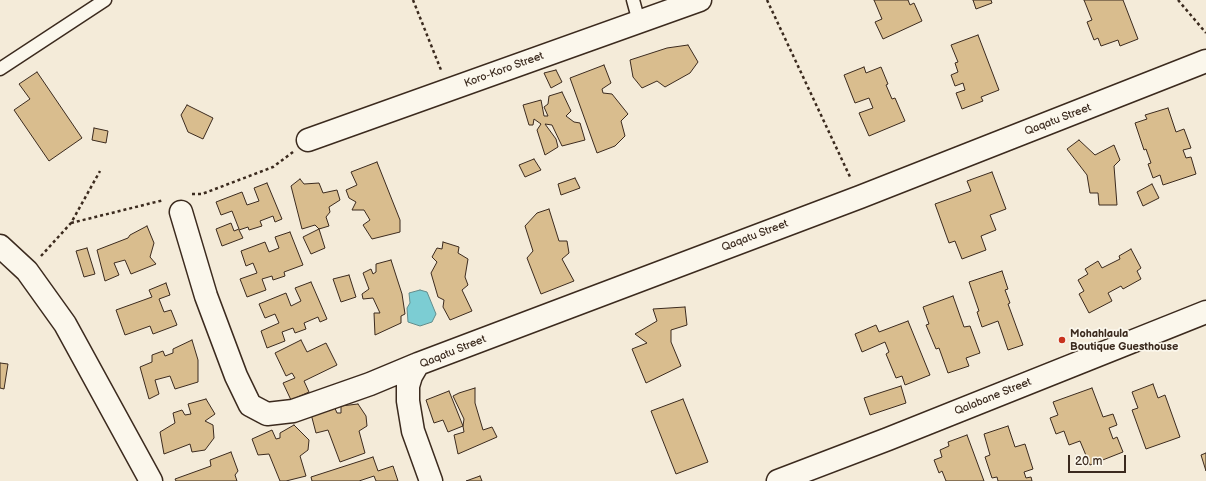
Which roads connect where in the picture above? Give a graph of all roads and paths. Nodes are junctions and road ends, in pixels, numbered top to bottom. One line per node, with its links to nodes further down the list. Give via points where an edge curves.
1 (105, 0): 10 (lane)
2 (413, 0): 11 (path)
3 (633, 0): 7 (lane)
4 (700, 0): 7 (street, Koro-Koro Street)
5 (767, 0): 14 (path)
6 (1178, 0): 8 (path)
7 (640, 22): 11 (street, Koro-Koro Street)
8 (1206, 33)
9 (1206, 61): 14 (street, Qaqatu Street)
10 (0, 69)
11 (449, 90): 12 (street, Koro-Koro Street)
12 (308, 140): 15 (path, via 273,167)
13 (100, 171): 16 (path)
14 (860, 197): 20 (street, Qaqatu Street)
15 (180, 201): 16 (path); 20 (street, via 206,296 236,376 250,405 267,414 293,411)
16 (71, 223): 18 (path)
17 (3, 255): 18 (street)
18 (27, 271): 21 (street, via 66,324)
19 (1206, 312): 23 (street, Qalabane Street)
20 (418, 364): 22 (street, Qaqatu Street, via 408,386 408,401 413,431)
21 (151, 481)
22 (431, 481)
23 (778, 481)

